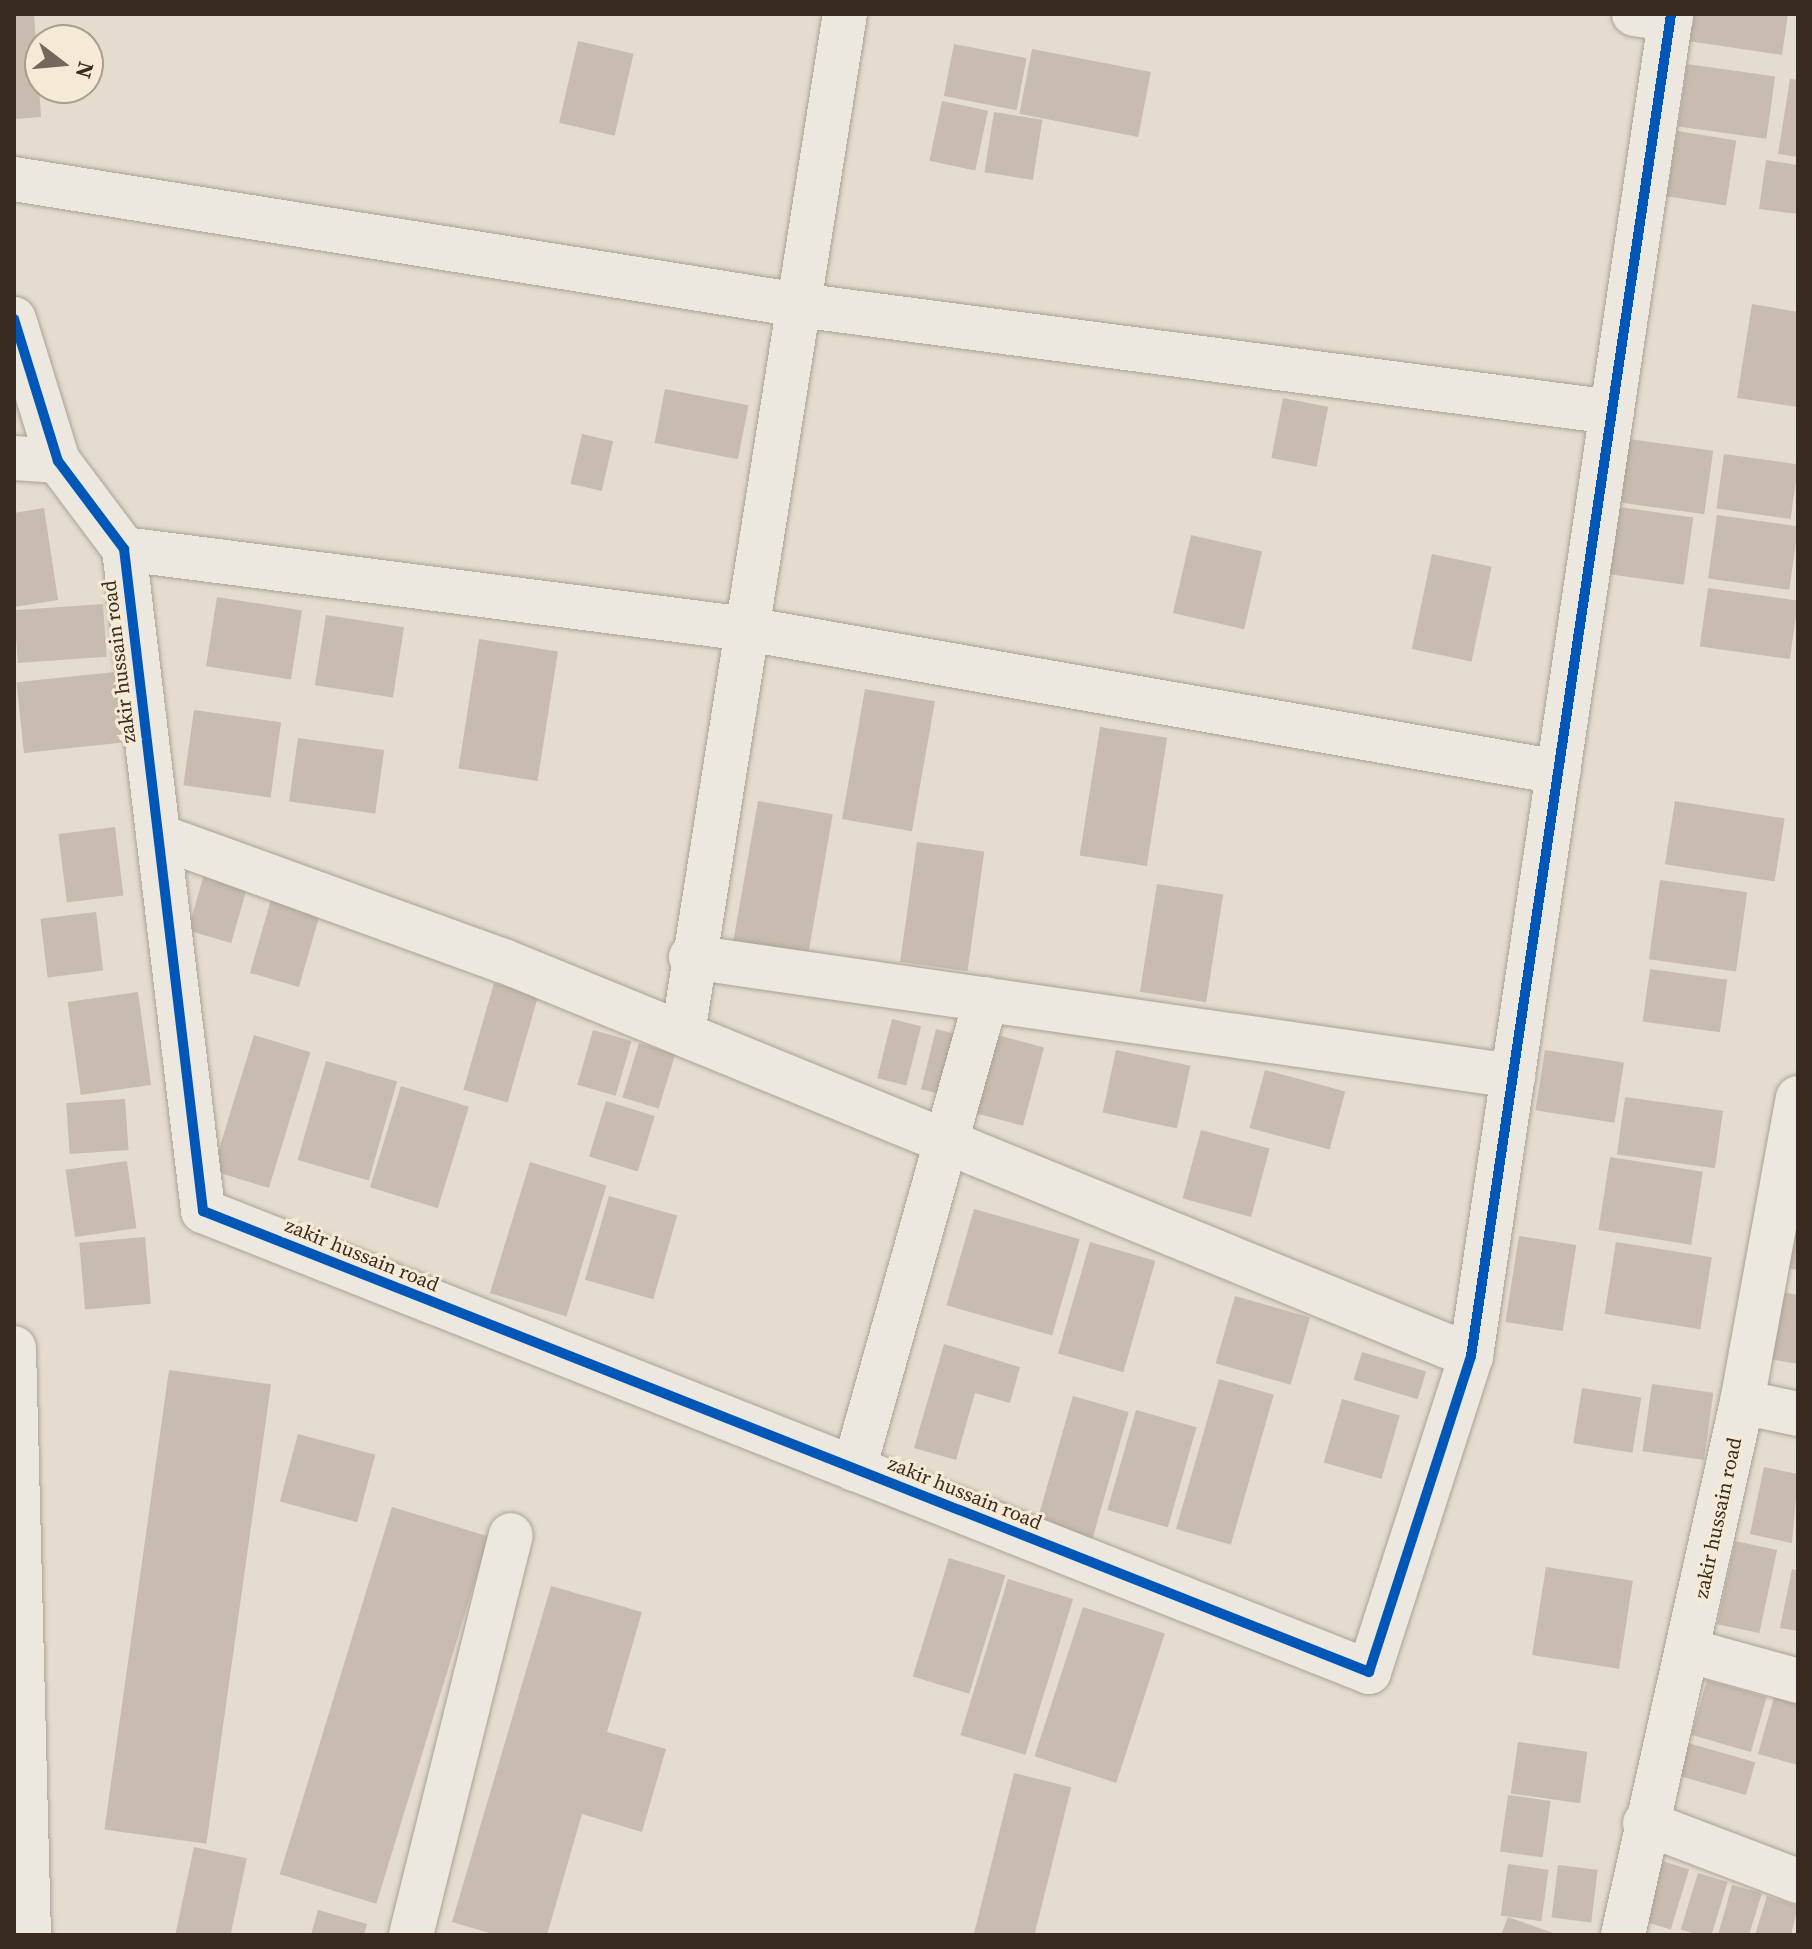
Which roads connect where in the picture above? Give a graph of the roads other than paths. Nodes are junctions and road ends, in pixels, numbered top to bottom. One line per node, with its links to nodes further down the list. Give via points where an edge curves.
1 (845, 14): 4 (street)
2 (1659, 16): 6 (street)
3 (14, 179): 4 (street)
4 (799, 305): 6 (street); 10 (street)
5 (14, 319): 8 (street)
6 (1612, 412): 11 (street)
7 (14, 458): 8 (street)
8 (58, 461): 9 (street)
9 (124, 549): 10 (street); 12 (street, zakir hussain road)
10 (747, 629): 11 (street); 13 (street)
11 (1558, 772): 16 (street)
12 (158, 836): 15 (street); 25 (street, zakir hussain road, via 203,1211)
13 (691, 957): 14 (street); 15 (street)
14 (986, 999): 16 (street); 18 (street)
15 (683, 1033): 18 (street)
16 (1513, 1076): 21 (street)
17 (1798, 1098): 19 (street, zakir hussain road)
18 (947, 1138): 21 (street); 25 (street)
19 (1794, 1148): 22 (street, zakir hussain road)
20 (14, 1348): 23 (street)
21 (1471, 1356): 25 (street, zakir hussain road, via 1369,1672)
22 (1742, 1402): 24 (street); 27 (street, zakir hussain road)
23 (16, 1414): 31 (street)
24 (1798, 1414)
25 (854, 1469)
26 (511, 1535): 32 (street)
27 (1690, 1651): 28 (street); 29 (street, zakir hussain road)
28 (1798, 1681)
29 (1645, 1823): 30 (street); 33 (street, zakir hussain road)
30 (1798, 1881)
31 (29, 1935)
32 (411, 1935)
33 (1623, 1935)

